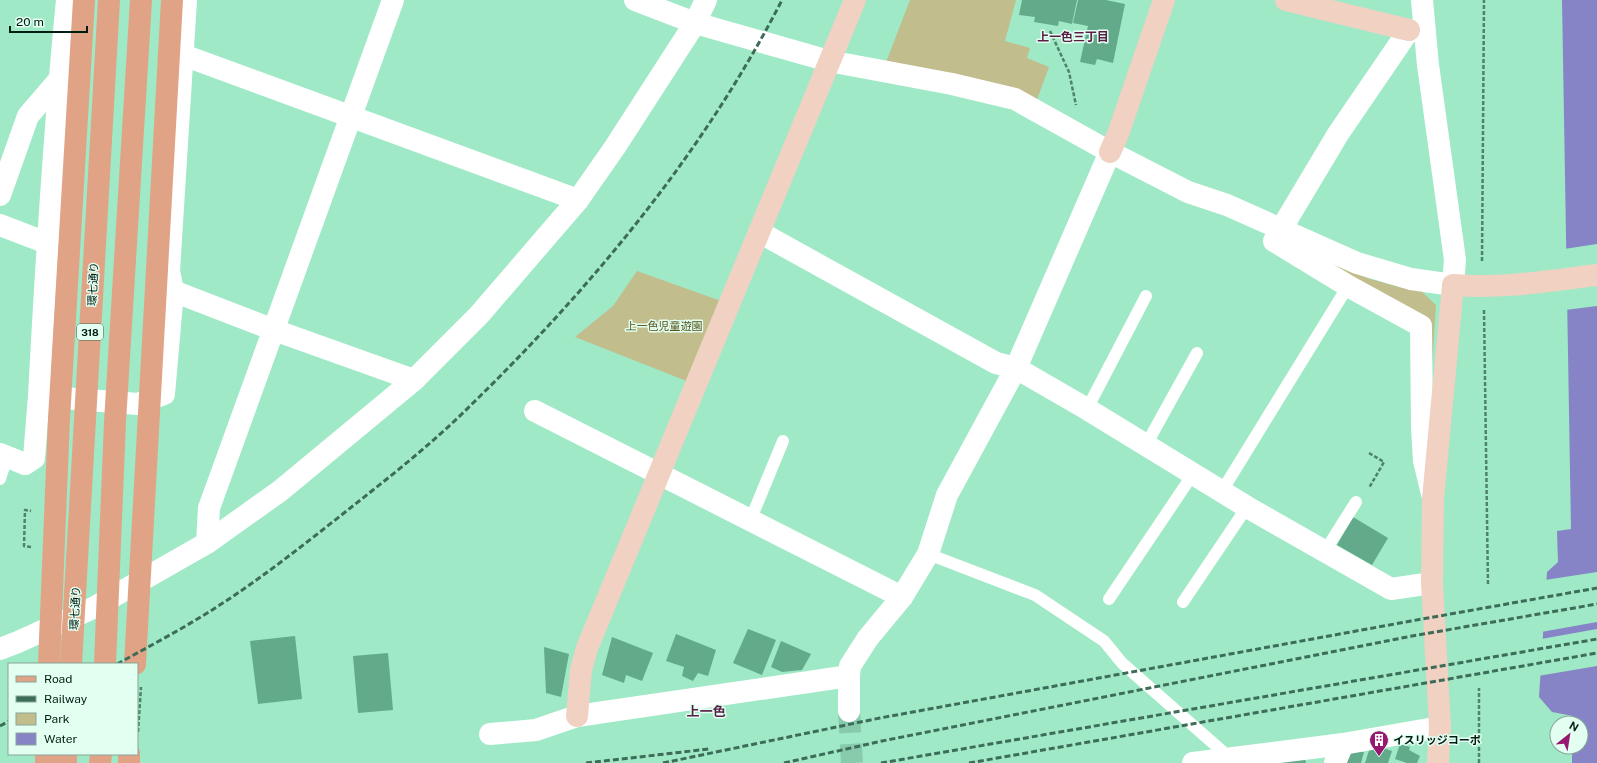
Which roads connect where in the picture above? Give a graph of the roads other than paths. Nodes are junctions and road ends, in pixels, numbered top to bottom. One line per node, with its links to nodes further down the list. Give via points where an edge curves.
1 (109, 0): 57 (main road, 環七通り / 318)
2 (141, 0): 58 (main road, via 115,422)
3 (393, 0): 17 (street)
4 (635, 0): 12 (street)
5 (706, 0): 12 (street)
6 (855, 0): 15 (street)
7 (1164, 0): 18 (street)
8 (1286, 0): 13 (street)
9 (1422, 0): 13 (street)
10 (78, 3): 16 (street); 56 (main road)
11 (176, 3): 14 (street); 59 (main road)
12 (695, 23): 15 (street); 20 (street)
13 (1416, 31): 22 (street, via 1338,134); 26 (street, via 1455,260)
14 (183, 55): 17 (street); 28 (street, via 169,272)
15 (829, 61): 18 (street, via 952,84 1015,99); 23 (street)
16 (59, 80): 19 (street, via 28,116); 24 (street)
17 (350, 117): 20 (street); 30 (street)
18 (1110, 152): 22 (street, via 1188,192 1227,205); 32 (street)
19 (0, 195)
20 (578, 200): 33 (street, via 479,315)
21 (0, 225): 24 (street)
22 (1281, 230): 26 (street, via 1357,263 1385,272); 27 (street, via 1274,241)
23 (759, 232): 32 (street, via 996,363); 41 (street)
24 (47, 243): 34 (street)
25 (1597, 275): 26 (street, via 1483,287)
26 (1453, 285): 44 (street)
27 (1348, 286): 43 (lane); 44 (street, via 1421,326 1422,434 1424,461)
28 (173, 291): 30 (street); 34 (street, via 164,394 138,404)
29 (1146, 296): 35 (lane)
30 (274, 330): 33 (street); 48 (street, via 208,508)
31 (1197, 353): 38 (lane)
32 (1016, 368): 35 (street); 50 (street, via 954,479)
33 (414, 380): 48 (street, via 280,490)
34 (39, 396): 39 (street, via 34,458 24,464)
35 (1087, 409): 38 (street)
36 (535, 411): 41 (street)
37 (783, 441): 47 (lane)
38 (1146, 445): 40 (street)
39 (4, 456): 42 (lane)
40 (1193, 474): 43 (street); 53 (lane)
41 (659, 475): 47 (street); 62 (street, via 588,648 581,670)
42 (0, 479)
43 (1222, 491): 46 (street)
44 (1433, 499): 51 (street)
45 (1356, 502): 49 (lane)
46 (1246, 507): 49 (street); 54 (lane)
47 (750, 521): 52 (street)
48 (207, 543): 55 (street, via 93,608)
49 (1325, 551): 51 (street, via 1391,588)
50 (928, 554): 52 (street); 66 (lane, via 1035,595 1104,641 1122,663 1222,751)
51 (1432, 583): 63 (street)
52 (902, 597): 60 (street, via 868,638 850,666)
53 (1109, 600)
54 (1183, 602)
55 (0, 649)
56 (50, 663)
57 (71, 663)
58 (105, 663)
59 (135, 663)
60 (848, 676): 61 (street); 62 (street)
61 (849, 711)
62 (577, 716): 64 (street, via 536,730)
63 (1440, 727): 65 (street); 68 (street)
64 (490, 734)
65 (1339, 753): 66 (street)
66 (1227, 761): 67 (street)
67 (1193, 763)
68 (1438, 763)

